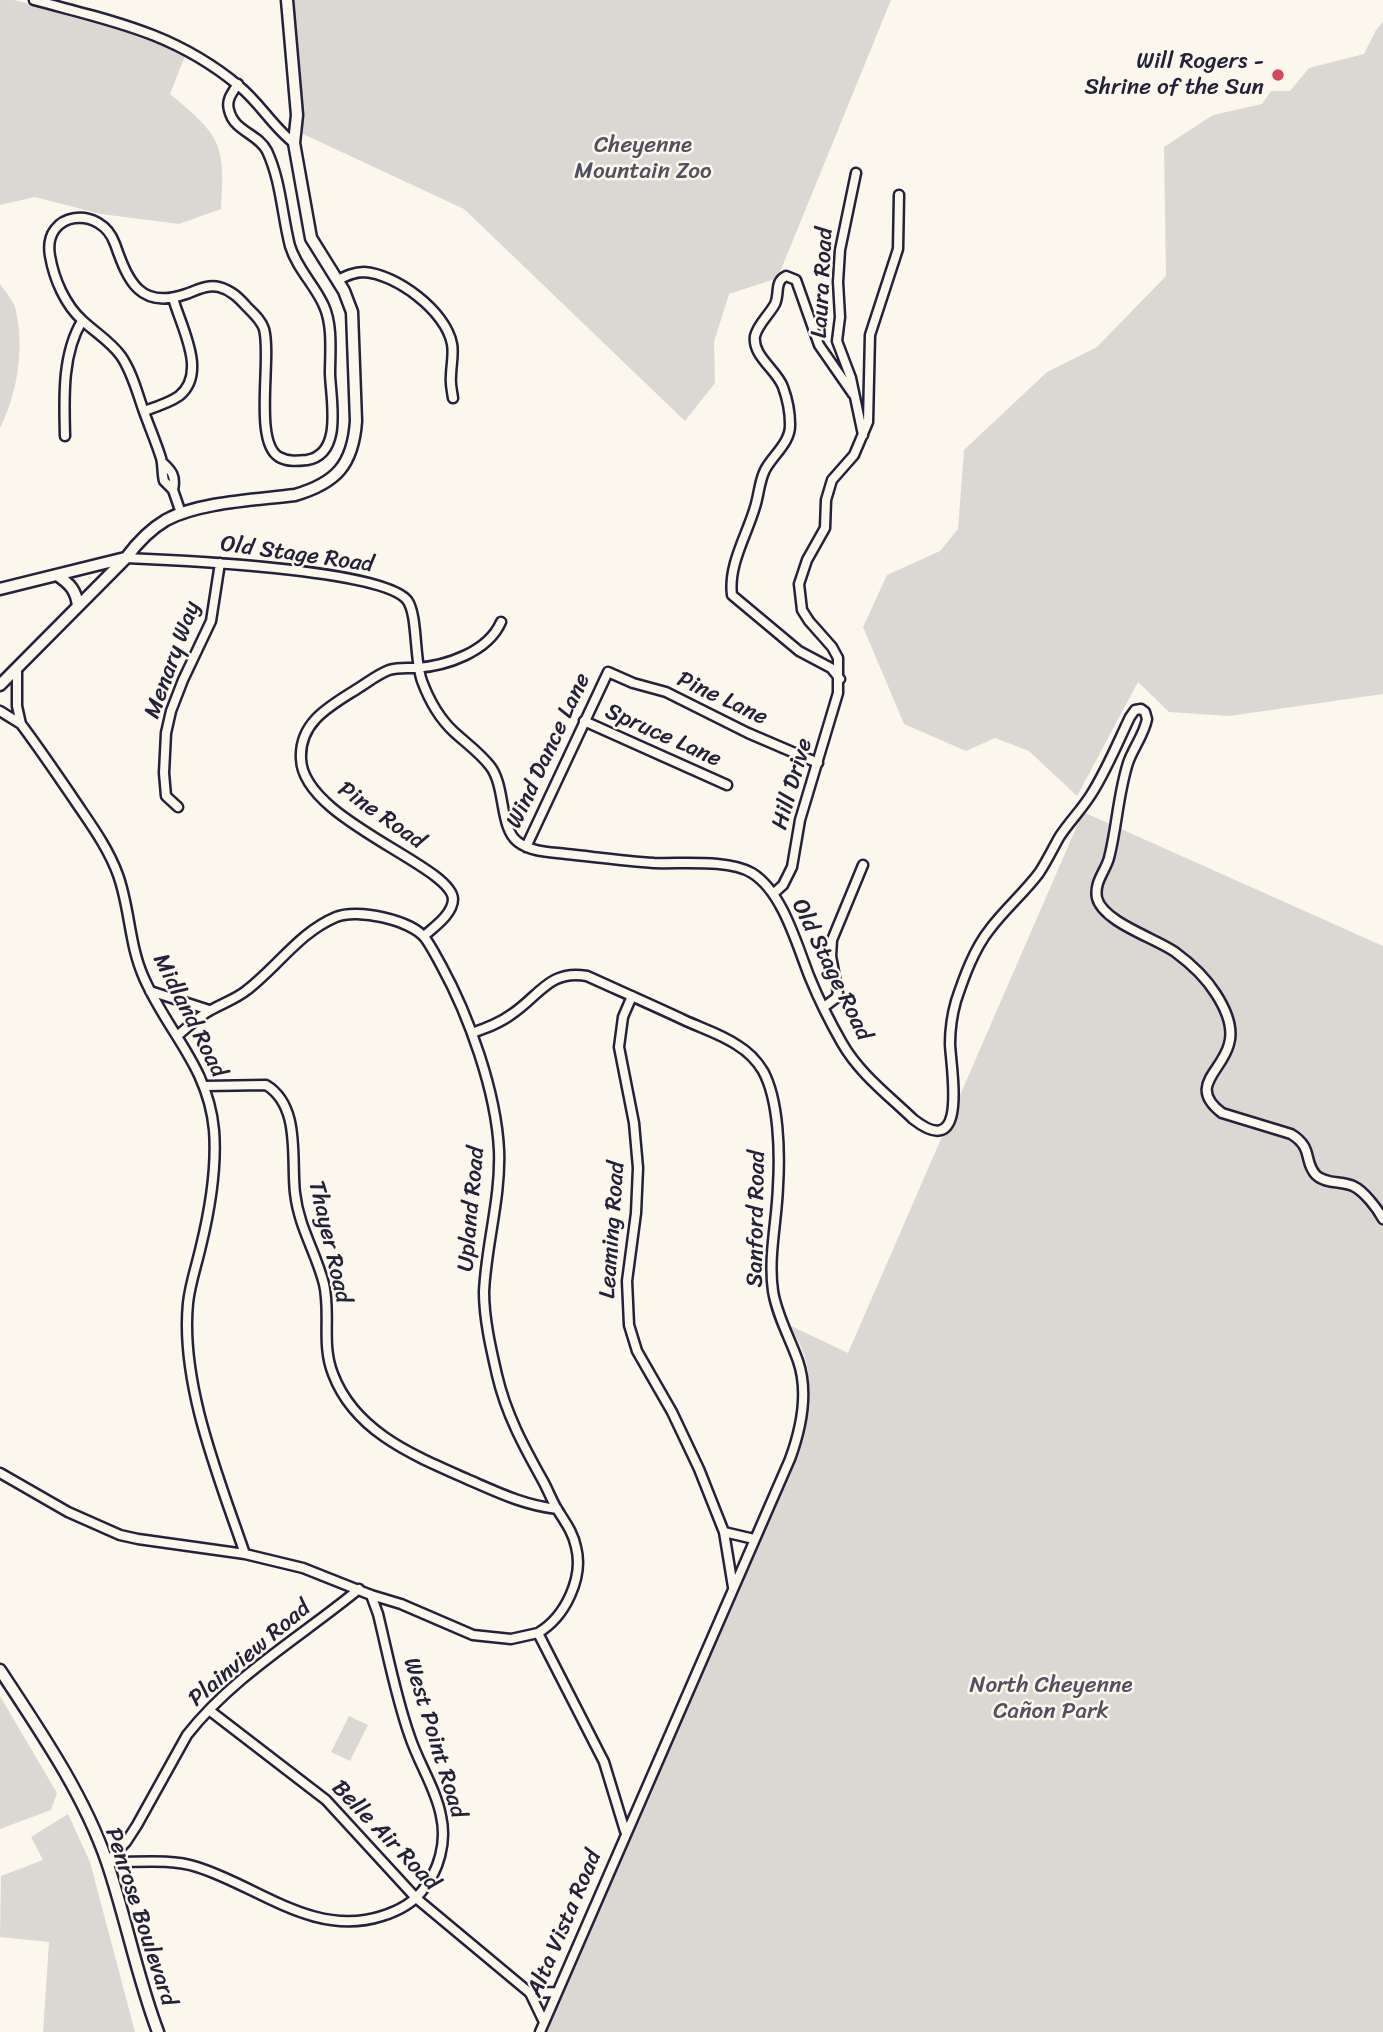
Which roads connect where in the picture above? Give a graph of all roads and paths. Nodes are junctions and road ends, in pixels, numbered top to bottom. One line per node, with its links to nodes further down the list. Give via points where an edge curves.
1 (34, 0): 3 (street, via 157,35 196,55)
2 (286, 0): 4 (street, via 297,115)
3 (237, 85): 4 (street); 8 (street, via 229,96 229,112 239,128 256,137 266,150 294,256 328,317 332,427 323,453 293,461 277,456 267,442 265,333 257,317 221,287 206,286)
4 (294, 143): 7 (street, via 311,238)
5 (856, 173): 10 (street, Laura Road, via 840,250 837,341)
6 (899, 195): 13 (street, via 898,249 870,335)
7 (338, 280): 11 (street, via 355,272 374,274 402,286 428,305 452,344); 15 (street, via 352,313 356,421 352,448 341,469 318,488 295,495)
8 (173, 299): 9 (street, via 149,297 129,280 104,225 70,219 50,238 50,257 65,298); 12 (street, via 192,358 192,377 177,397)
9 (82, 321): 12 (street, via 123,358); 14 (street, via 69,355)
10 (853, 394): 13 (street, Laura Road); 25 (street, via 819,345 796,280 791,276 781,279 777,298 754,339 783,387 791,428 761,479 739,552 732,595 799,651)
11 (453, 398)
12 (144, 411): 15 (street, via 162,461 175,479 173,490)
13 (863, 435): 25 (street, via 855,455 832,480 825,528 799,584 802,610 832,647)
14 (65, 436)
15 (181, 513): 16 (street, via 152,530)
16 (125, 558): 17 (street, Old Stage Road); 18 (street); 20 (street)
17 (220, 563): 23 (street, Old Stage Road, via 390,588 410,604); 32 (street, Menary Way, via 211,621 176,698 166,733 166,796)
18 (57, 575): 19 (street); 20 (street, via 77,594)
19 (0, 589)
20 (78, 606): 22 (street)
21 (501, 622): 23 (street, Pine Road, via 490,639 467,654)
22 (17, 668): 26 (street); 29 (street, Midland Road)
23 (417, 668): 33 (street, Old Stage Road, via 440,715 493,769 510,831); 36 (street, Pine Road, via 386,671 328,707 309,725 300,758 308,780 331,807 448,888 453,900 449,911)
24 (608, 672): 28 (street, Wind Dance Lane); 30 (street, Pine Lane, via 666,692)
25 (840, 678): 30 (street, Hill Drive)
26 (0, 685)
27 (0, 711): 29 (street, Midland Road)
28 (584, 721): 31 (street, Spruce Lane); 33 (street, Wind Dance Lane)
29 (21, 724): 37 (street, Midland Road, via 111,859)
30 (818, 764): 35 (street, Hill Drive, via 800,820 792,867)
31 (727, 785)
32 (178, 807)
33 (526, 847): 35 (street, Old Stage Road, via 622,860 737,867 751,872)
34 (863, 865): 39 (street, via 832,940 838,993)
35 (773, 894): 39 (street, Old Stage Road)
36 (424, 936): 40 (street, via 373,915 337,916 302,938 247,991); 41 (street, Upland Road)
37 (150, 991): 40 (street); 42 (street, Midland Road)
38 (632, 996): 41 (street, Sanford Road, via 587,976 569,974 558,977 510,1016); 47 (street, Leaming Road, via 619,1046 637,1157 637,1203 627,1280 629,1325 699,1469); 48 (street, Sanford Road, via 735,1044 762,1069 771,1093 779,1175 773,1289 799,1363 803,1410 798,1438)
39 (824, 1007): 44 (street, Old Stage Road, via 841,1042 867,1075 922,1126 945,1129 953,1114 952,1020 967,972 986,934 1030,884 1090,797 1130,717 1141,709 1147,719 1129,761 1097,898 1118,921 1188,963 1223,1006 1229,1046 1206,1087 1215,1108 1299,1139 1318,1177 1359,1189)
40 (209, 1010): 42 (street)
41 (472, 1034): 46 (street, Upland Road, via 484,1069 499,1152 484,1290 492,1354 510,1419)
42 (177, 1036): 43 (street, Midland Road)
43 (205, 1086): 46 (street, Thayer Road, via 266,1085 285,1106 300,1223 326,1296 328,1360 337,1385 357,1414 390,1442 422,1459 532,1506); 49 (street, Midland Road, via 215,1164 188,1299 188,1341 206,1440)
44 (1383, 1219)
45 (0, 1473): 49 (street, via 106,1530)
46 (557, 1509): 53 (street, Upland Road, via 572,1531 577,1569 564,1607)
47 (724, 1532): 48 (street); 50 (street, Leaming Road)
48 (754, 1539): 50 (street, Sanford Road)
49 (245, 1554): 51 (street)
50 (733, 1587): 56 (street, Sanford Road)
51 (359, 1589): 52 (street); 55 (street, Plainview Road)
52 (371, 1595): 53 (street, via 473,1635 511,1639); 58 (street, West Point Road, via 409,1736 441,1816 443,1840 438,1861)
53 (538, 1633): 56 (street, via 604,1762)
54 (0, 1671): 57 (street, Penrose Boulevard, via 57,1759)
55 (209, 1710): 57 (street, Plainview Road, via 187,1735 126,1842); 58 (street, Belle Air Road, via 326,1800)
56 (625, 1831): 59 (street, Alta Vista Road)
57 (107, 1862): 58 (street, West Point Road, via 196,1866 288,1908 339,1921 374,1919); 62 (street, Penrose Boulevard)
58 (416, 1898): 60 (street, Belle Air Road)
59 (556, 1992): 60 (street); 61 (street, Alta Vista Road)
60 (530, 1993): 61 (street, Belle Air Road)
61 (544, 2022): 63 (street, Alta Vista Road)
62 (158, 2032)
63 (540, 2032)

